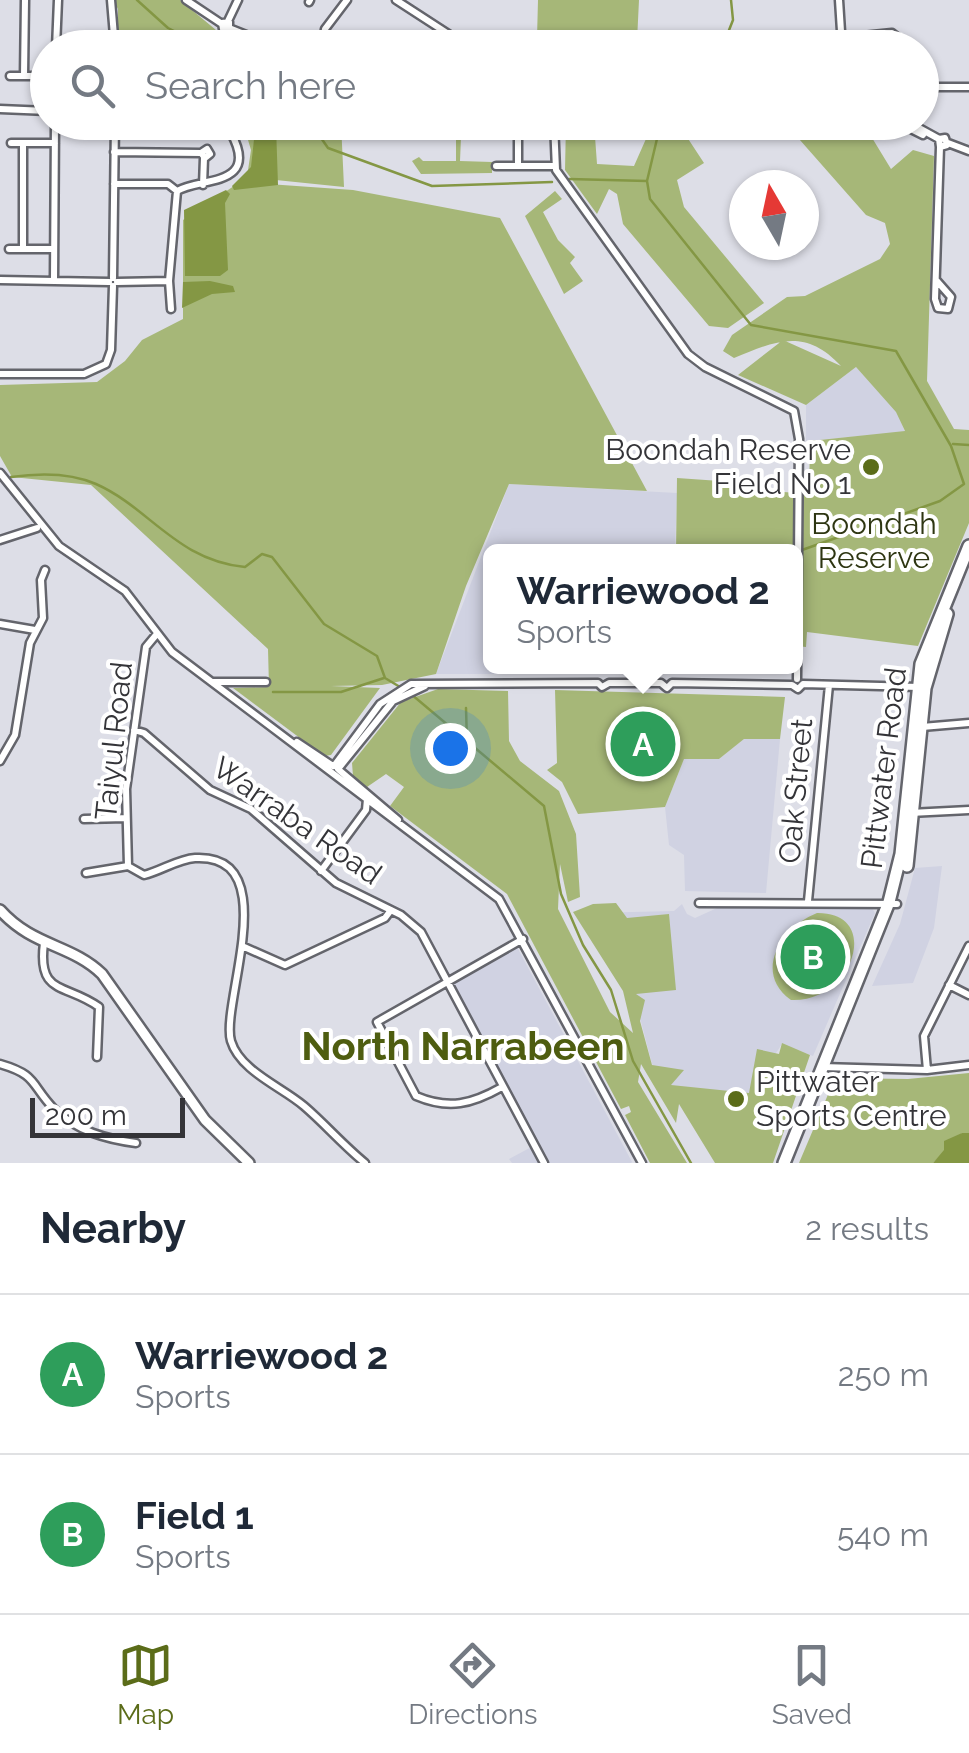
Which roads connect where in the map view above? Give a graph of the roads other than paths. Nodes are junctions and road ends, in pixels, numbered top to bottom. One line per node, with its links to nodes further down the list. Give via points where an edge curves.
1 (25, 0): 17 (street)
2 (58, 0): 10 (street)
3 (112, 0): 11 (street)
4 (186, 0): 9 (street)
5 (238, 0): 9 (street)
6 (396, 0): 14 (street)
7 (840, 0): 15 (street)
8 (343, 1): 13 (street)
9 (226, 24): 12 (street)
10 (57, 30)
11 (114, 30)
12 (239, 30)
13 (325, 30)
14 (442, 30)
15 (841, 30)
16 (10, 76): 17 (street)
17 (24, 76): 18 (street)
18 (30, 76)
19 (939, 86): 20 (street)
20 (969, 87)
21 (0, 110): 22 (street)
22 (30, 111)
23 (55, 140): 32 (street)
24 (114, 140): 34 (street)
25 (234, 140): 40 (street, via 238,151 228,177)
26 (518, 140): 37 (street)
27 (554, 140): 38 (street)
28 (935, 140): 33 (street)
29 (936, 140): 33 (street)
30 (11, 143): 31 (street)
31 (23, 143): 32 (street); 43 (street)
32 (55, 143): 44 (street)
33 (941, 143): 35 (street); 47 (street)
34 (114, 152): 39 (street); 40 (street, via 203,155)
35 (969, 152)
36 (496, 166): 37 (street)
37 (518, 166): 38 (street)
38 (554, 166): 55 (street, via 694,360 794,411)
39 (114, 184): 41 (street, via 168,184); 49 (street)
40 (203, 185): 41 (street)
41 (177, 191): 48 (street)
42 (9, 249): 43 (street)
43 (23, 249): 44 (street)
44 (54, 250): 46 (street)
45 (0, 280): 46 (street)
46 (54, 280): 49 (street)
47 (936, 280)
48 (168, 281): 49 (street); 50 (street)
49 (113, 282): 51 (street, via 106,364 84,374)
50 (171, 310)
51 (0, 374)
52 (0, 473): 53 (street)
53 (40, 527): 54 (street); 61 (street, via 69,555 116,582)
54 (0, 540)
55 (798, 544)
56 (969, 546): 67 (highway, Pittwater Road, via 930,637)
57 (969, 566): 67 (highway, Pittwater Road)
58 (45, 570): 60 (street, via 44,613)
59 (0, 624): 60 (street)
60 (36, 630): 71 (street, via 14,735)
61 (156, 635): 63 (street); 70 (street, Taiyul Road, via 146,647)
62 (797, 674): 65 (street)
63 (212, 682): 64 (street); 72 (street)
64 (266, 682)
65 (797, 683): 66 (street); 72 (street, via 672,683 666,677 661,683 604,688 435,682 398,693)
66 (829, 685): 67 (street); 84 (street, Oak Street)
67 (921, 687): 69 (highway, Pittwater Road); 77 (highway, Pittwater Road)
68 (969, 723): 69 (street)
69 (921, 727): 77 (highway, Pittwater Road)
70 (134, 730): 78 (street, Taiyul Road); 82 (street, Warraba Road, via 210,790 251,810)
71 (0, 761)
72 (337, 769): 73 (street); 80 (street)
73 (367, 799): 74 (street); 75 (street)
74 (377, 807): 75 (street); 80 (street)
75 (366, 810): 82 (street)
76 (969, 810): 77 (street)
77 (908, 813): 86 (highway, Pittwater Road)
78 (126, 818): 79 (street); 81 (street, Taiyul Road)
79 (84, 819)
80 (410, 831): 89 (street, via 499,899)
81 (128, 866): 83 (street); 91 (street, Taiyul Road, via 144,875 190,858 222,862 242,895)
82 (321, 871): 88 (street, Warraba Road)
83 (86, 873)
84 (808, 901): 85 (street); 86 (street)
85 (699, 903)
86 (893, 904): 99 (highway, Pittwater Road)
87 (0, 910): 90 (main road)
88 (391, 910): 91 (street, via 286,965); 93 (street, Warraba Road, via 420,932)
89 (523, 939): 93 (street); 106 (street)
90 (44, 943): 96 (street, via 46,979 98,1007); 103 (main road, via 102,974 206,1120)
91 (242, 946): 104 (street, Taiyul Road, via 228,1027 236,1051)
92 (969, 946): 94 (street)
93 (446, 980): 101 (street, Warraba Road); 101 (street, via 382,1016 378,1030 416,1096 470,1104)
94 (949, 985): 95 (street); 100 (street, via 924,1036)
95 (969, 995)
96 (97, 1058)
97 (0, 1064): 102 (street, via 31,1076 71,1122 102,1138)
98 (969, 1065): 100 (street)
99 (824, 1068): 100 (street); 107 (highway, Pittwater Road)
100 (926, 1070)
101 (502, 1087): 105 (street, Warraba Road)
102 (136, 1143)
103 (249, 1163)
104 (365, 1163)
105 (544, 1163)
106 (642, 1163)
107 (787, 1163)

